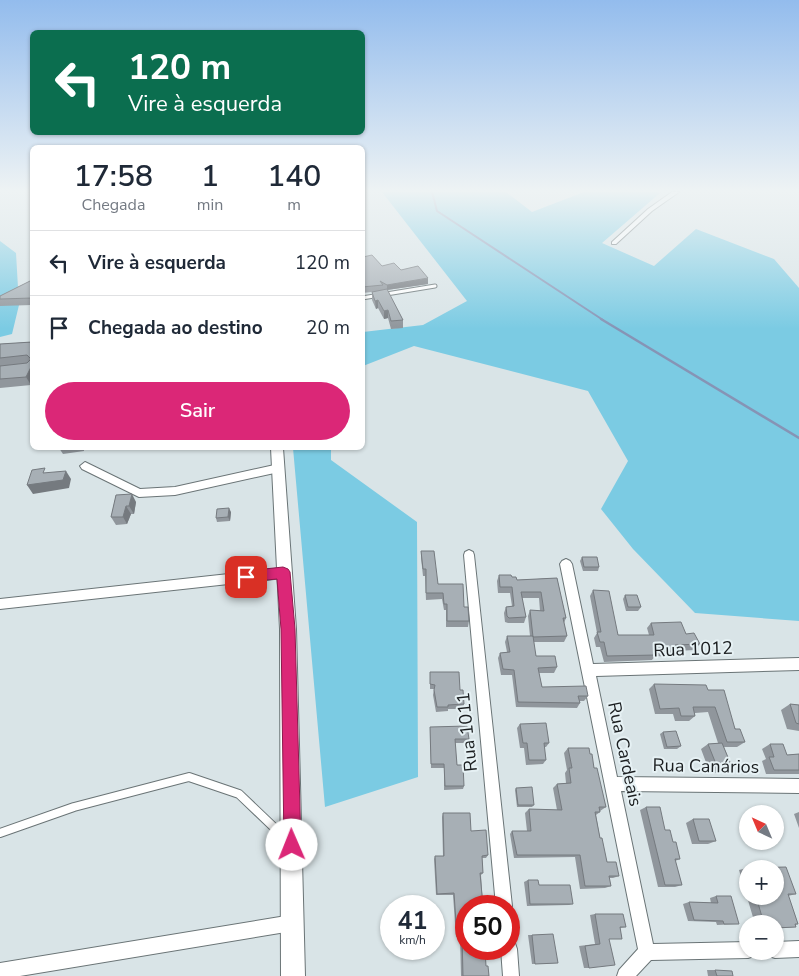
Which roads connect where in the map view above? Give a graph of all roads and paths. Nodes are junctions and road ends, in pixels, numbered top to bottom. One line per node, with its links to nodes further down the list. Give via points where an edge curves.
1 (620, 238): 2 (street)
2 (614, 243)
3 (436, 286): 4 (lane)
4 (365, 298)
5 (277, 450): 7 (main road)
6 (85, 466): 7 (street, via 139,493 175,491)
7 (279, 468): 10 (main road)
8 (469, 555): 18 (street, Rua 1011)
9 (566, 564): 13 (street, Rua Cardeais)
10 (283, 572): 11 (street); 17 (main road, via 288,629)
11 (0, 604)
12 (799, 664): 13 (street, Rua 1012)
13 (588, 670): 14 (street, Rua Cardeais)
14 (612, 784): 15 (street, Rua Canários); 23 (street, Rua Cardeais)
15 (799, 786)
16 (0, 833): 17 (lane, via 74,808 189,777 238,794)
17 (292, 845): 19 (main road)
18 (503, 895)
19 (292, 923): 25 (street); 26 (main road)
20 (799, 949): 22 (street)
21 (739, 950): 23 (street)
22 (784, 950)
23 (647, 952): 28 (street)
24 (510, 960): 27 (street)
25 (0, 971)
26 (293, 976)
27 (511, 976)
28 (625, 976)

